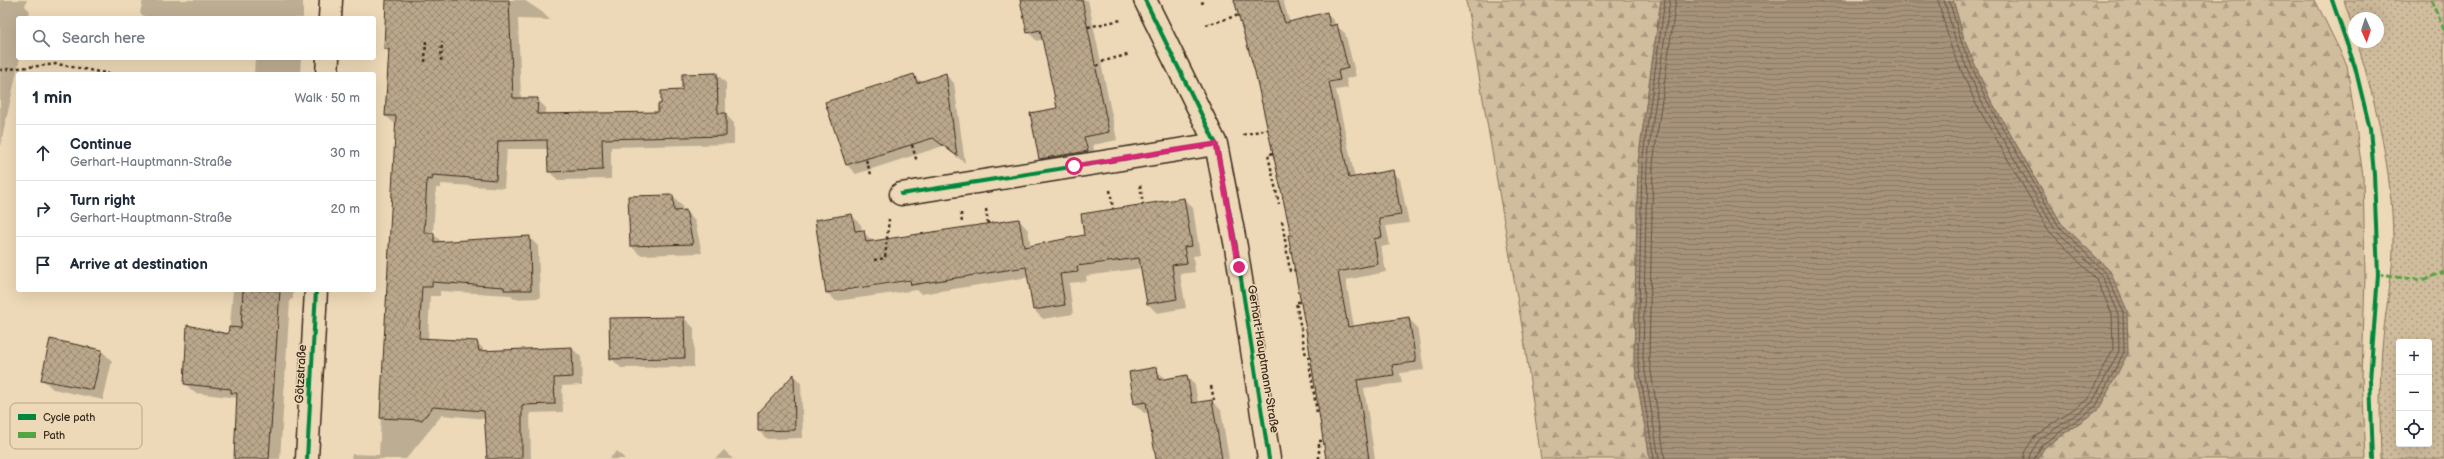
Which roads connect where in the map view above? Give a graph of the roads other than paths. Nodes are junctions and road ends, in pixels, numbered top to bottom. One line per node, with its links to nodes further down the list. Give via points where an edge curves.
1 (331, 0): 3 (street)
2 (1145, 0): 6 (street, Gerhart-Hauptmann-Straße)
3 (330, 16)
4 (328, 60): 5 (street)
5 (327, 72)
6 (1216, 144): 7 (street); 10 (street, Gerhart-Hauptmann-Straße, via 1236,247)
7 (901, 194)
8 (316, 292): 9 (street, Götzstraße)
9 (307, 459)
10 (1269, 459)

